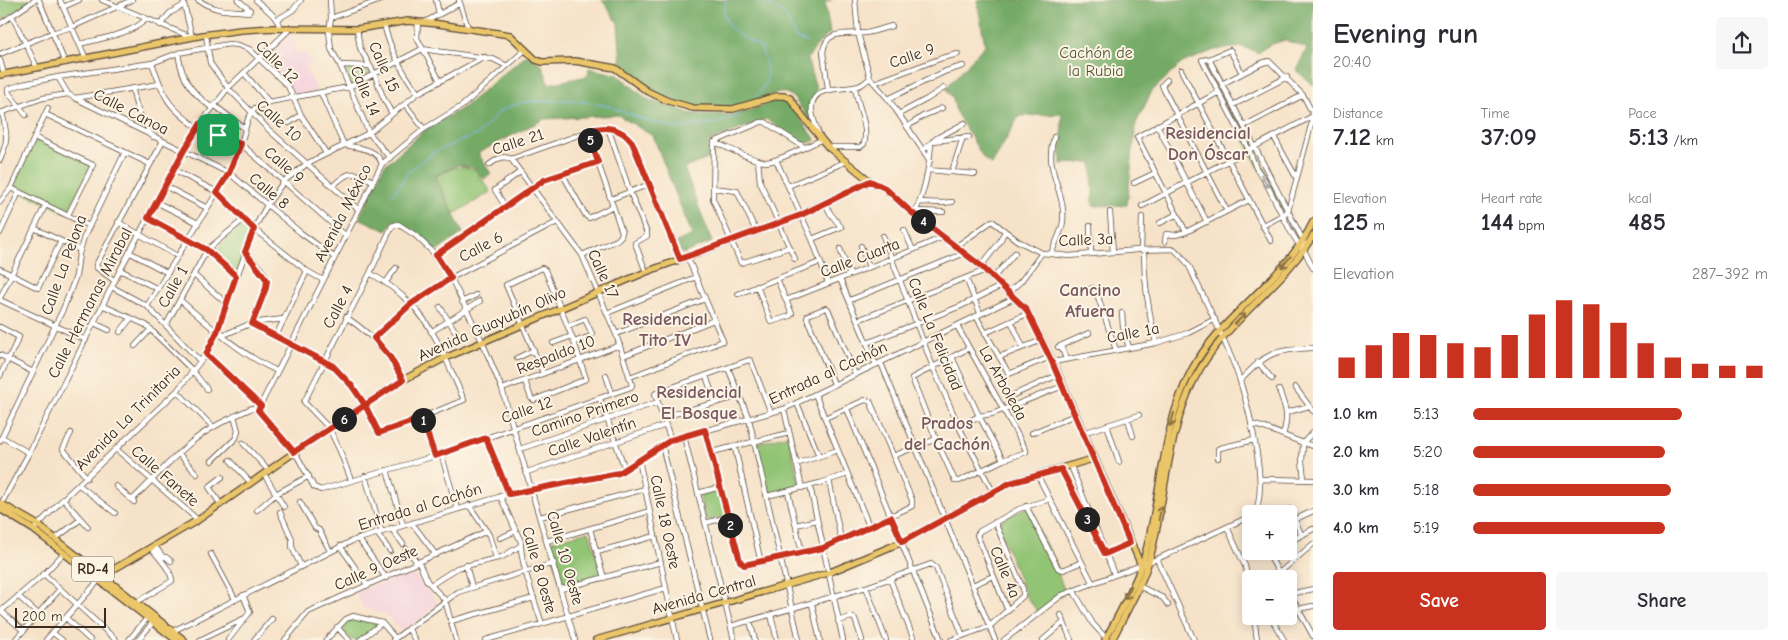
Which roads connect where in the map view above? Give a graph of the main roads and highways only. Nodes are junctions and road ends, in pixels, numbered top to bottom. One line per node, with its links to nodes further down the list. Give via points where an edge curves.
1 (2, 75): 2 (main road, via 241,30 357,29 403,21 425,22 510,35 531,57 542,62 575,61 614,68 646,91 693,108 733,110 777,96 790,98 821,140)
2 (870, 181): 6 (main road, via 885,188 957,246 1029,313); 10 (main road, Avenida Guayubín Olivo, via 801,215 646,272 444,358 403,380 329,428 198,520)
3 (1313, 222): 5 (main road)
4 (1313, 236): 5 (main road)
5 (1301, 248): 9 (main road, one-way to 9, via 1219,330 1191,370 1177,402 1167,439); 13 (main road, one-way to 5, via 1140,586 1149,562 1182,408 1203,364 1222,337 1274,285)
6 (1095, 460): 9 (main road); 16 (main road, Avenida Central, via 1010,483 902,542 828,573)
7 (0, 506): 8 (main road, RD-4)
8 (36, 528): 10 (main road, RD-4); 10 (main road, RD-4, via 55,538)
9 (1141, 565): 13 (main road, one-way to 13)
10 (100, 578): 11 (main road, RD-4); 11 (main road, RD-4)
11 (149, 616): 12 (main road, RD-4)
12 (170, 632): 14 (main road, RD-4); 15 (main road, RD-4)
13 (1108, 639)
14 (176, 640)
15 (184, 640)
16 (596, 640)

